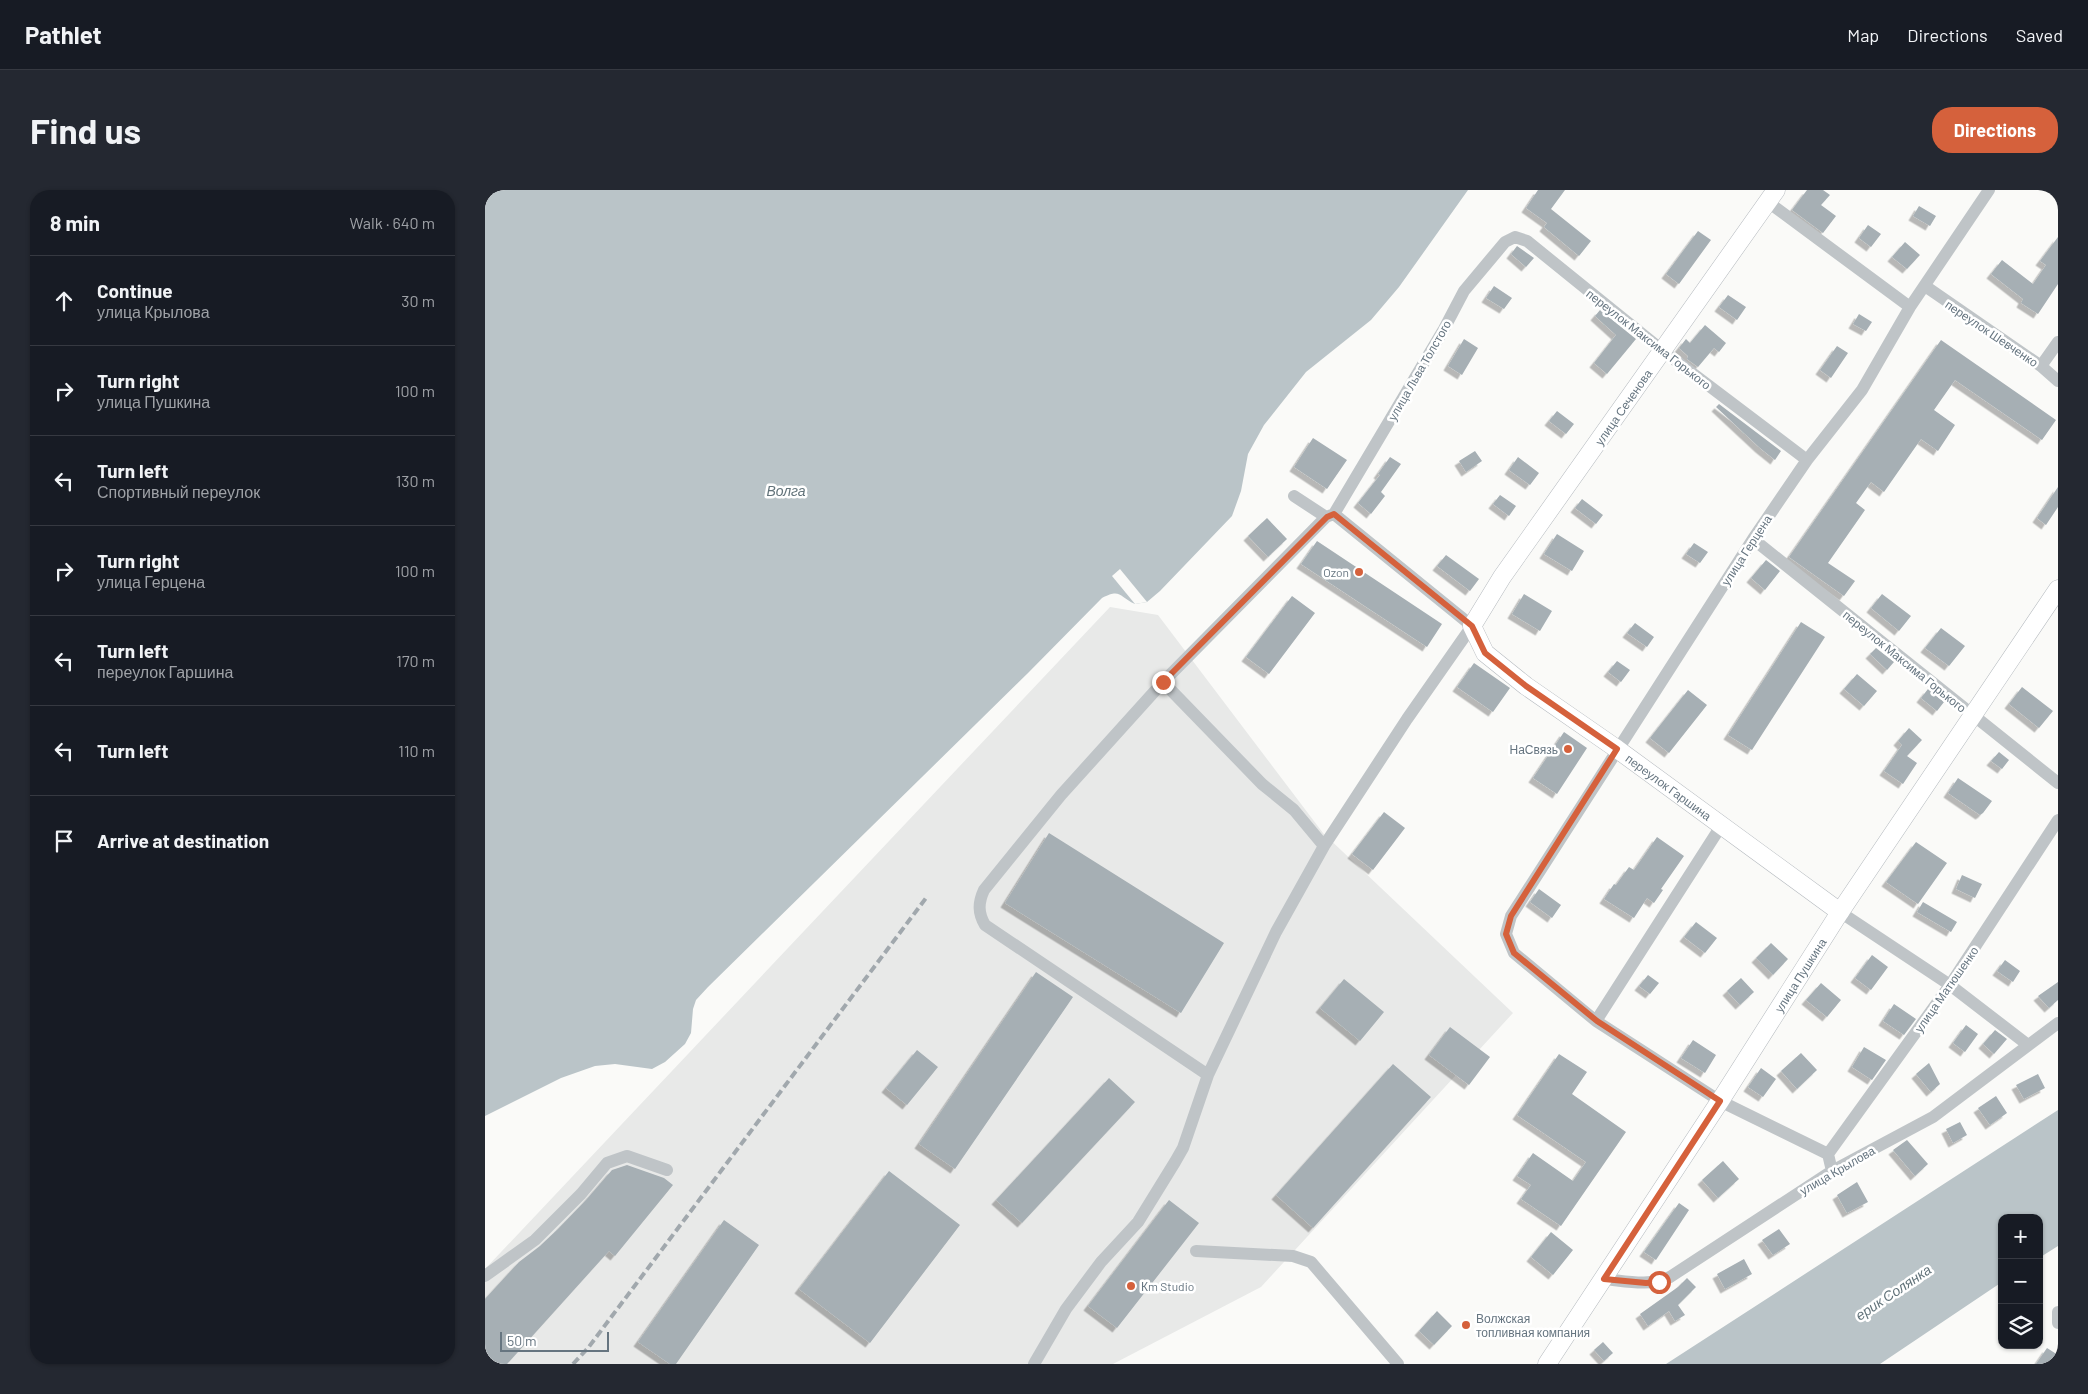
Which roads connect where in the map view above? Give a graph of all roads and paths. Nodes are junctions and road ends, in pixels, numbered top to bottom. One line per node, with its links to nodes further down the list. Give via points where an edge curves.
1 (1989, 190): 4 (street, улица Герцена)
2 (1771, 194): 5 (street); 7 (main road, улица Сеченова)
3 (1515, 237): 7 (street, переулок Максима Горького, via 1527,241); 12 (street, улица Льва Толстого, via 1505,242 1464,291)
4 (1925, 286): 5 (street, улица Герцена); 8 (street, переулок Шевченко)
5 (1910, 307): 10 (street, улица Герцена, via 1862,390)
6 (2058, 342): 8 (street)
7 (1663, 351): 10 (street, переулок Максима Горького); 15 (main road, улица Сеченова, via 1502,577)
8 (2041, 366): 9 (street, переулок Шевченко)
9 (2058, 380)
10 (1807, 460): 13 (street, улица Герцена)
11 (1294, 496): 12 (street, переулок Гаршина)
12 (1330, 515): 15 (street, переулок Гаршина); 16 (street, улица Льва Толстого)
13 (1753, 540): 17 (street, переулок Максима Горького); 18 (street, улица Герцена)
14 (2058, 589): 17 (main road, улица Пушкина)
15 (1472, 626): 18 (main road, переулок Гаршина, via 1485,653 1526,686); 22 (street)
16 (1163, 682): 22 (street, via 1256,778 1294,810); 28 (street, улица Льва Толстого, via 1061,795 984,890 980,898 980,917 985,925)
17 (1972, 715): 19 (street, переулок Максима Горького); 23 (main road, улица Пушкина)
18 (1617, 749): 21 (main road, переулок Гаршина); 25 (street, улица Герцена, via 1511,916 1506,934 1514,953)
19 (2058, 782)
20 (2058, 820): 24 (street, улица Матюшенко)
21 (1721, 826): 23 (main road, переулок Гаршина); 25 (street)
22 (1324, 846): 28 (street, via 1276,932)
23 (1840, 912): 24 (street); 29 (main road, улица Пушкина)
24 (1950, 985): 27 (street); 30 (street, улица Матюшенко)
25 (1597, 1021): 29 (street)
26 (2058, 1023): 27 (street, улица Крылова)
27 (2028, 1045): 32 (street, улица Крылова, via 1933,1117)
28 (1208, 1075): 38 (street, via 1183,1148 1175,1162 1138,1222 1101,1262 1066,1309)
29 (1720, 1101): 30 (street); 35 (main road, улица Пушкина)
30 (1828, 1154): 32 (street)
31 (667, 1170): 34 (street, via 627,1156 607,1163 535,1240)
32 (1832, 1171): 35 (street, улица Крылова, via 1659,1282)
33 (1196, 1250): 39 (street, via 1293,1256 1311,1262)
34 (485, 1276)
35 (1604, 1279): 40 (main road, улица Пушкина)
36 (2058, 1312): 37 (street)
37 (2058, 1323)
38 (1034, 1364)
39 (1398, 1364)
40 (1547, 1364)

